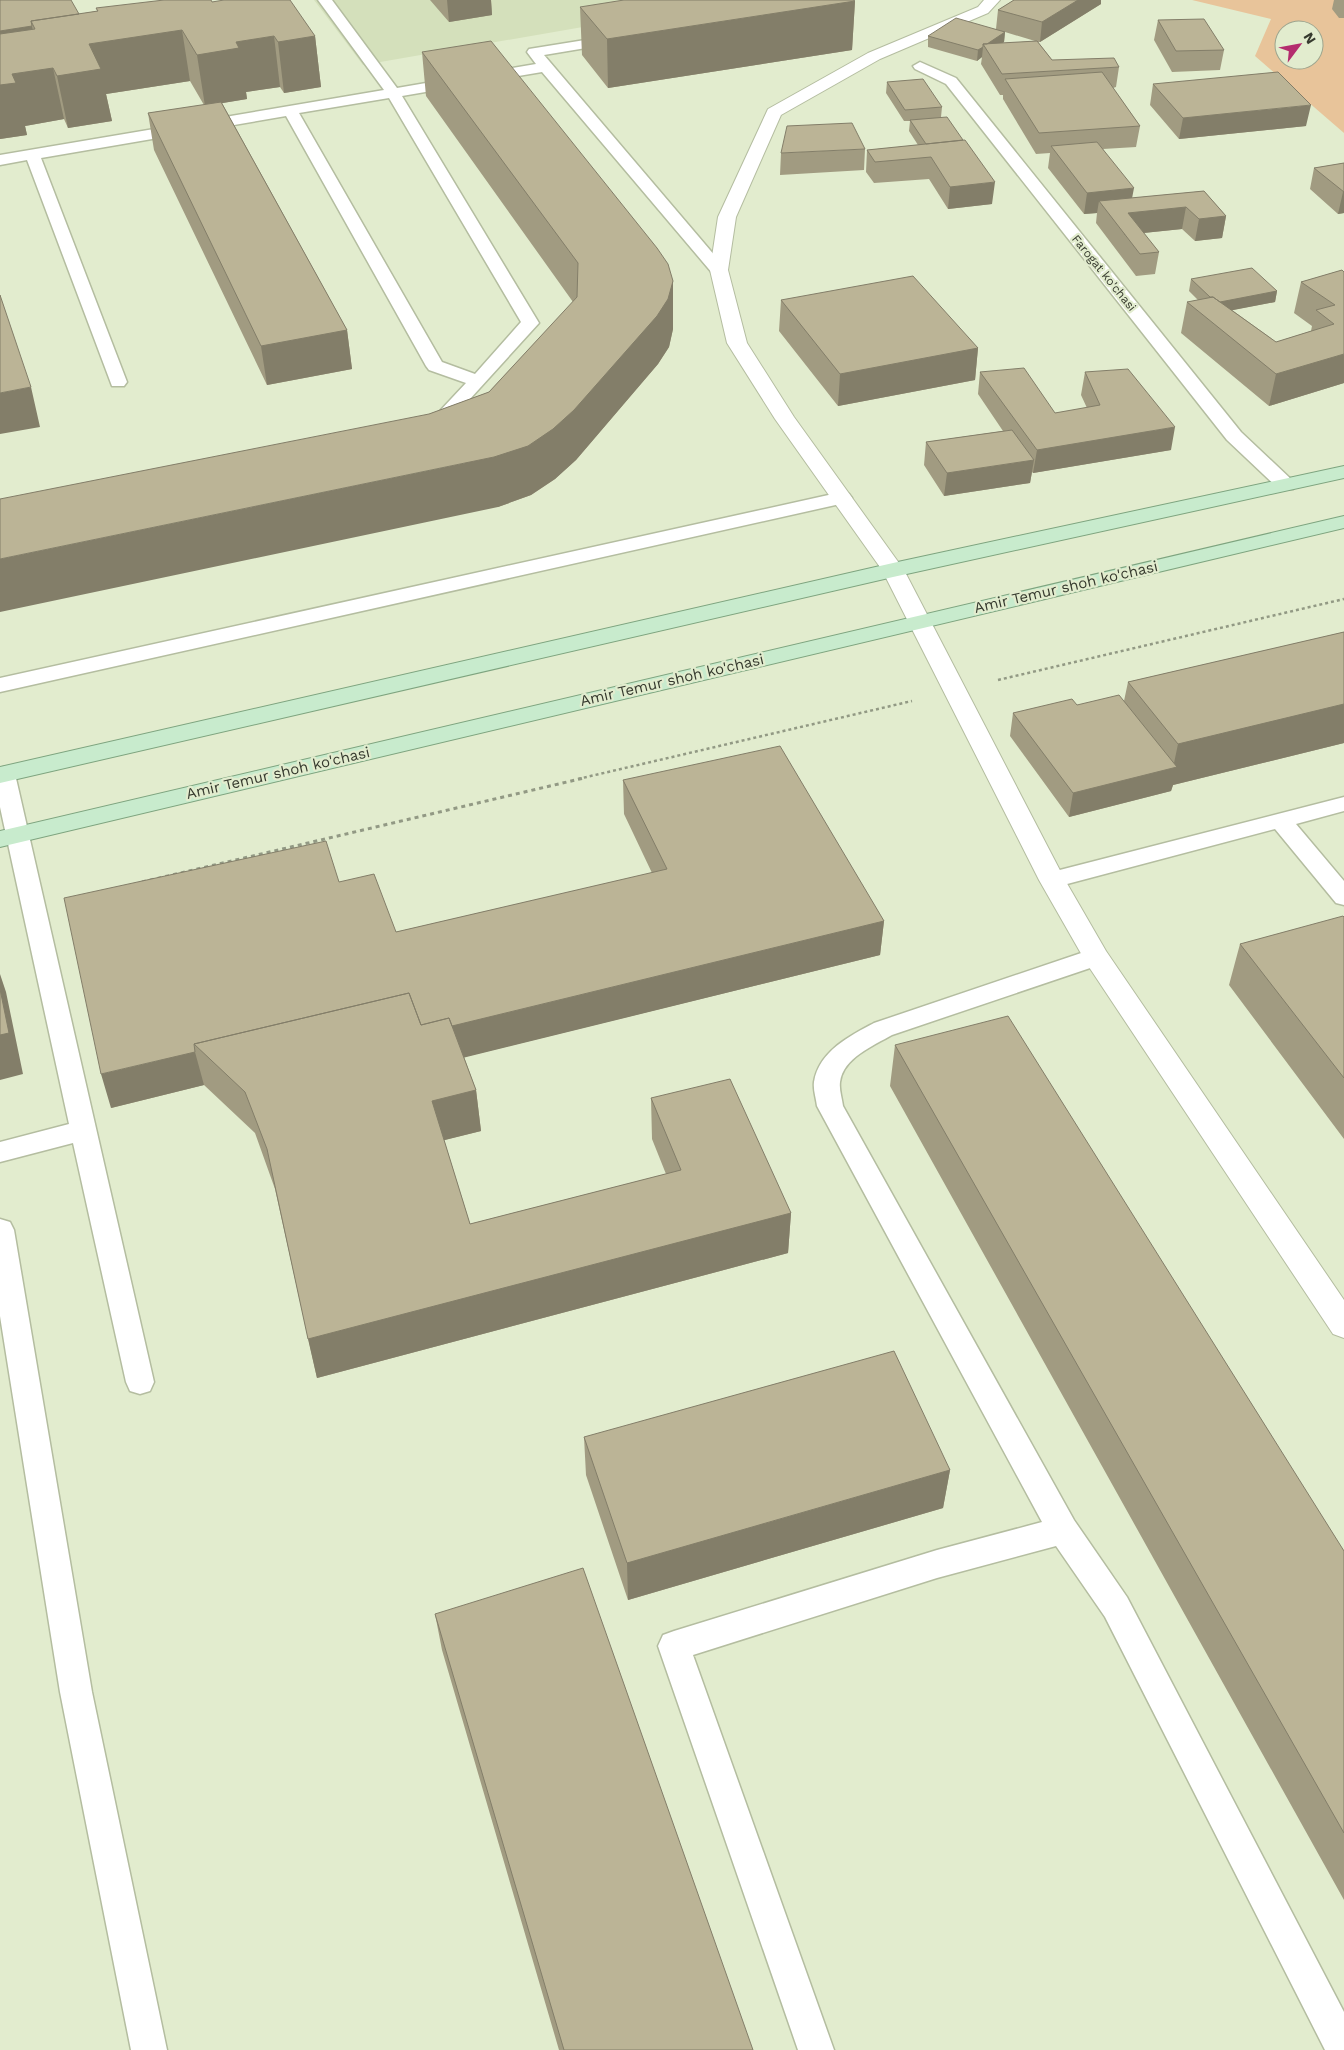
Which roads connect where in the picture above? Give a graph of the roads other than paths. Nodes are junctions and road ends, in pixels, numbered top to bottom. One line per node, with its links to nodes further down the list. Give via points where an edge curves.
1 (325, 0): 6 (lane)
2 (992, 0): 10 (street, via 983,10 874,56 774,112 727,217)
3 (632, 36): 5 (lane, via 534,52)
4 (920, 66): 15 (lane, Farogat ko'chasi, via 952,81 1234,436)
5 (546, 67): 6 (lane); 10 (lane)
6 (394, 93): 7 (lane); 11 (lane, via 530,323)
7 (290, 112): 8 (lane); 11 (lane, via 435,366)
8 (32, 154): 9 (lane); 12 (lane)
9 (0, 160)
10 (719, 270): 16 (street, via 737,343 784,418)
11 (478, 381): 13 (lane, via 426,436)
12 (118, 382)
13 (416, 438)
14 (1344, 472): 15 (main road)
15 (1286, 485): 18 (main road)
16 (842, 498): 18 (street); 20 (lane)
17 (1344, 522): 19 (main road, Amir Temur shoh ko'chasi)
18 (893, 570): 19 (street); 21 (main road)
19 (919, 622): 24 (main road, Amir Temur shoh ko'chasi); 25 (street)
20 (0, 685)
21 (2, 775): 24 (lane)
22 (1344, 804): 23 (lane)
23 (1280, 820): 25 (lane); 26 (lane)
24 (9, 836): 28 (lane)
25 (1052, 880): 27 (street)
26 (1344, 897)
27 (1096, 957): 31 (street); 33 (lane, via 883,1029 856,1044 835,1063 827,1083 830,1106)
28 (83, 1130): 29 (lane); 32 (lane)
29 (0, 1152)
30 (0, 1230): 35 (lane, via 76,1692)
31 (1344, 1325)
32 (140, 1382)
33 (1063, 1530): 34 (lane, via 1116,1607); 36 (lane, via 937,1564 674,1646)
34 (1344, 2049)
35 (150, 2050)
36 (816, 2050)

